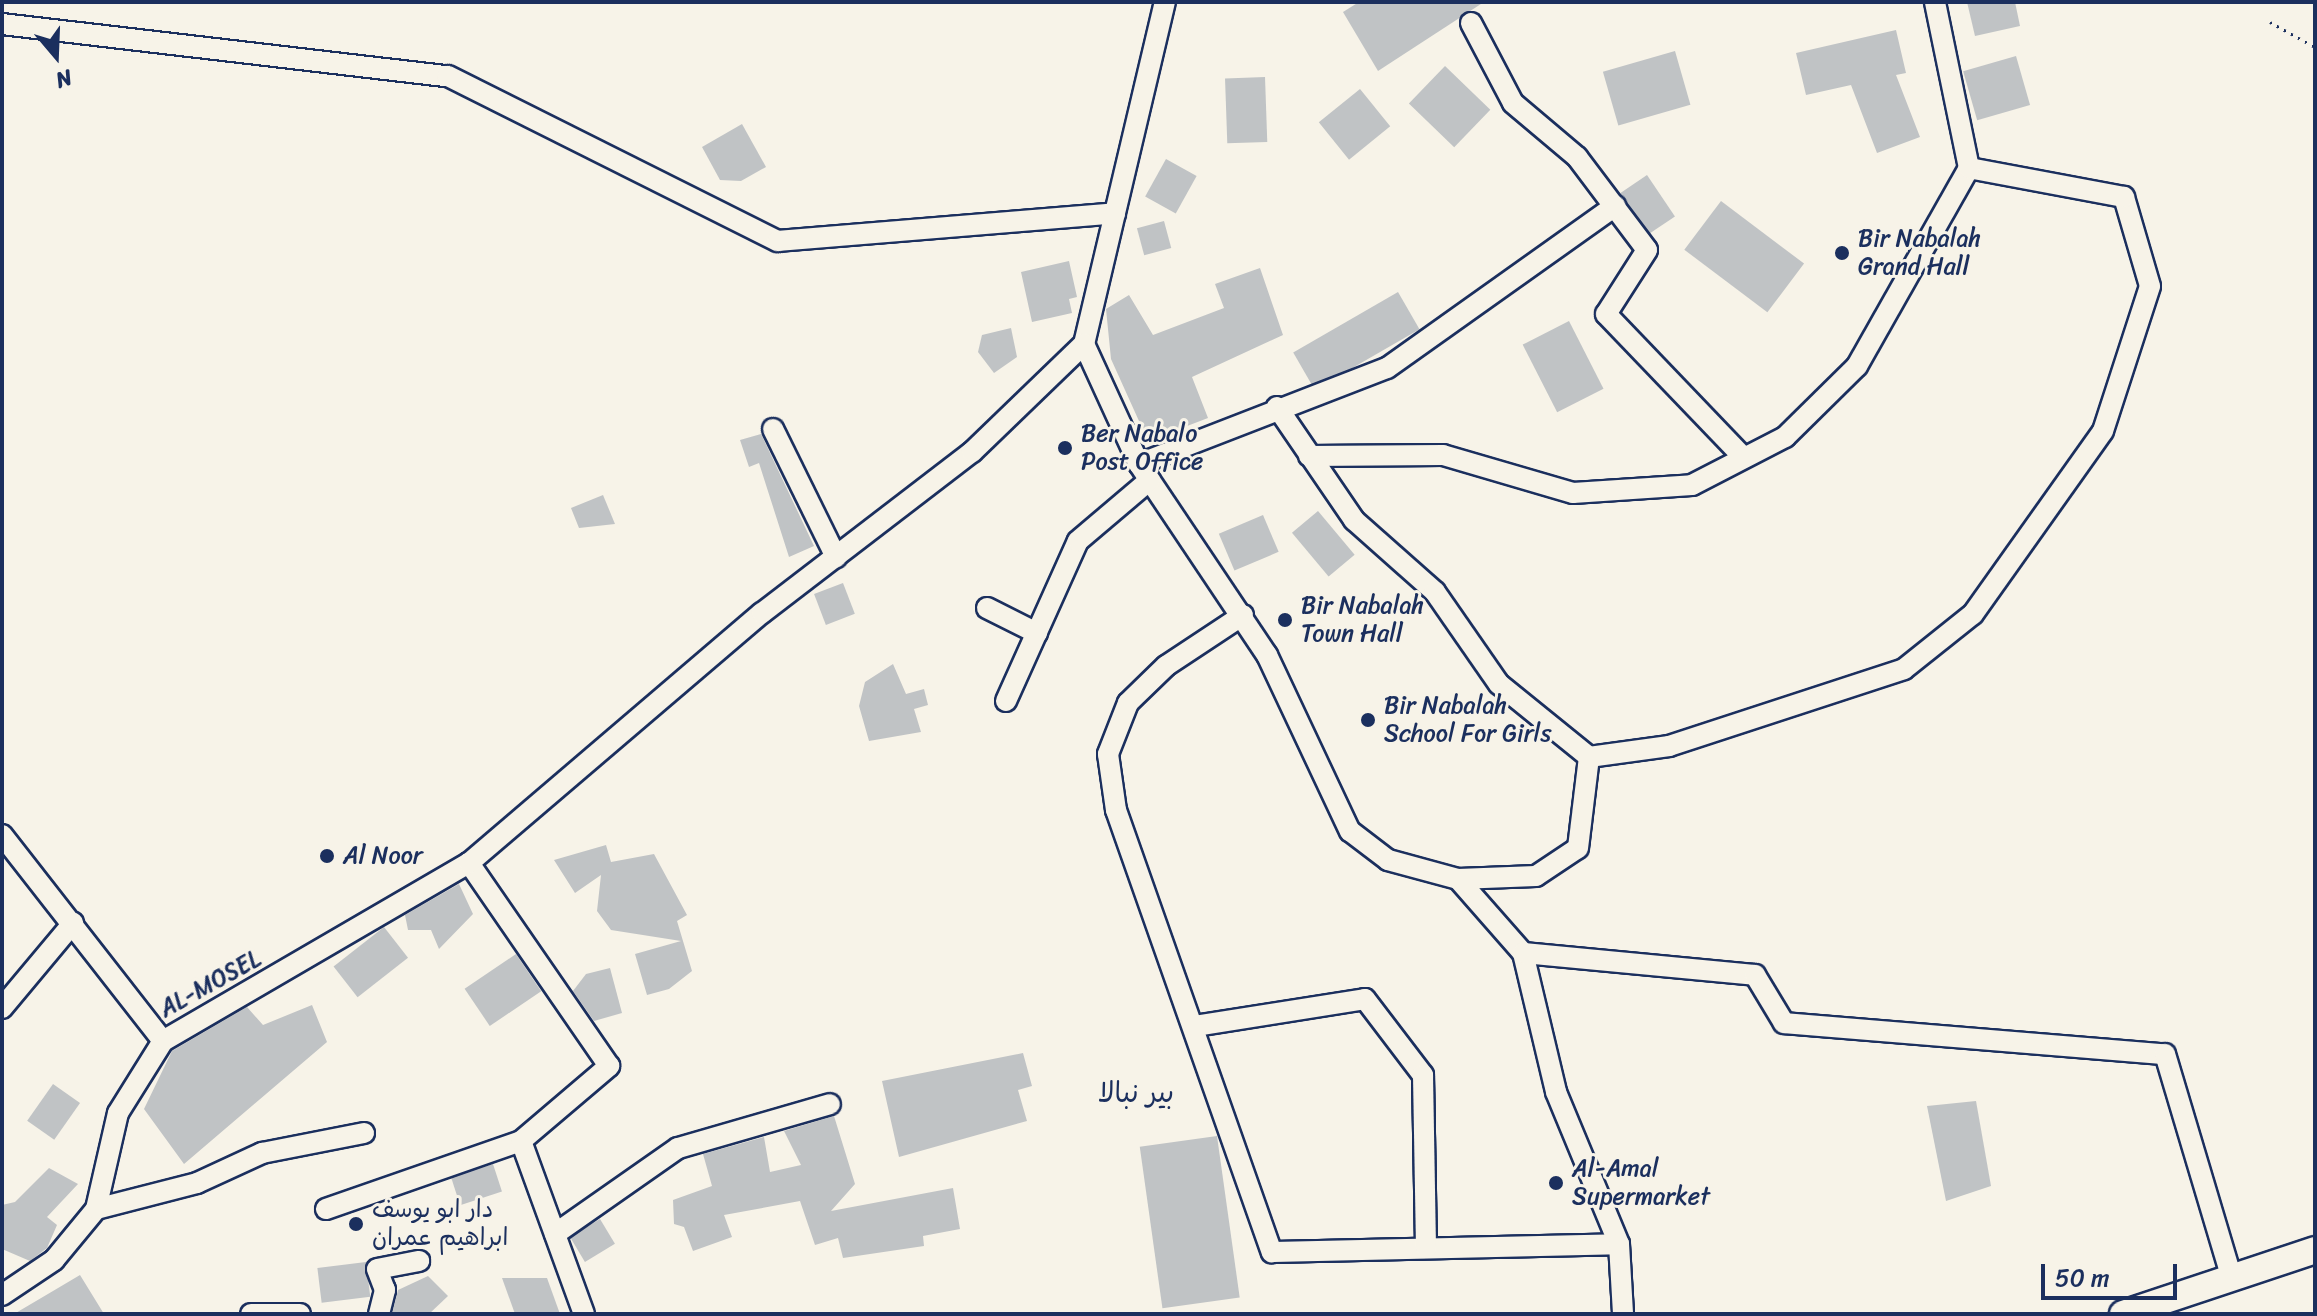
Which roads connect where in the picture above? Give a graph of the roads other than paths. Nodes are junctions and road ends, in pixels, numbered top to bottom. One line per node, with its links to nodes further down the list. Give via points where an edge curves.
1 (1165, 2): 7 (street)
2 (1935, 2): 5 (street)
3 (1471, 23): 6 (street, via 1513,103 1577,157)
4 (2, 24): 7 (street, via 448,76 698,195 778,241)
5 (1969, 168): 12 (street, via 1857,366 1785,437); 19 (street, via 2124,197 2150,286 2103,431 1973,614 1904,669 1669,746)
6 (1615, 206): 9 (street, via 1387,368); 12 (street, via 1647,250 1606,314)
7 (1115, 213): 8 (street)
8 (1084, 344): 13 (street); 14 (street, AL-MOSEL, via 972,452)
9 (1277, 407): 11 (street); 13 (street)
10 (773, 429): 14 (street)
11 (1309, 456): 12 (street, via 1443,455 1573,493 1692,485); 19 (street, via 1354,520 1435,592 1499,684)
12 (1743, 457)
13 (1145, 472): 16 (street); 17 (street, via 1078,541)
14 (836, 557): 21 (street, AL-MOSEL)
15 (987, 608): 17 (street)
16 (1243, 615): 22 (street, via 1350,831 1388,860); 26 (street, via 1166,666 1128,703 1108,754 1116,810)
17 (1037, 633): 18 (street)
18 (1006, 701)
19 (1589, 757): 22 (street, via 1578,848 1536,876)
20 (2, 835): 23 (street)
21 (469, 863): 27 (street, AL-MOSEL); 30 (street, via 609,1066)
22 (1458, 879): 24 (street)
23 (73, 923): 25 (street); 27 (street)
24 (1523, 953): 34 (street, via 1556,1092); 38 (street, via 1755,975 1784,1023 2165,1054)
25 (2, 1008)
26 (1195, 1026): 35 (street, via 1272,1252); 35 (street, via 1365,999 1423,1075)
27 (163, 1041): 31 (street, AL-MOSEL, via 118,1113)
28 (830, 1104): 33 (street, via 678,1148)
29 (364, 1133): 31 (street, via 262,1153 197,1183)
30 (521, 1141): 32 (street); 33 (street)
31 (96, 1209): 39 (street, AL-MOSEL, via 54,1260)
32 (326, 1209)
33 (555, 1234): 43 (street)
34 (1619, 1244): 35 (street); 44 (street)
35 (1426, 1248)
36 (2315, 1250): 38 (street)
37 (419, 1261): 42 (street, via 377,1269 385,1290)
38 (2232, 1279): 45 (street)
39 (2, 1295)
40 (251, 1314): 41 (street)
41 (300, 1314)
42 (379, 1314)
43 (584, 1314)
44 (1623, 1314)
45 (2123, 1314)

